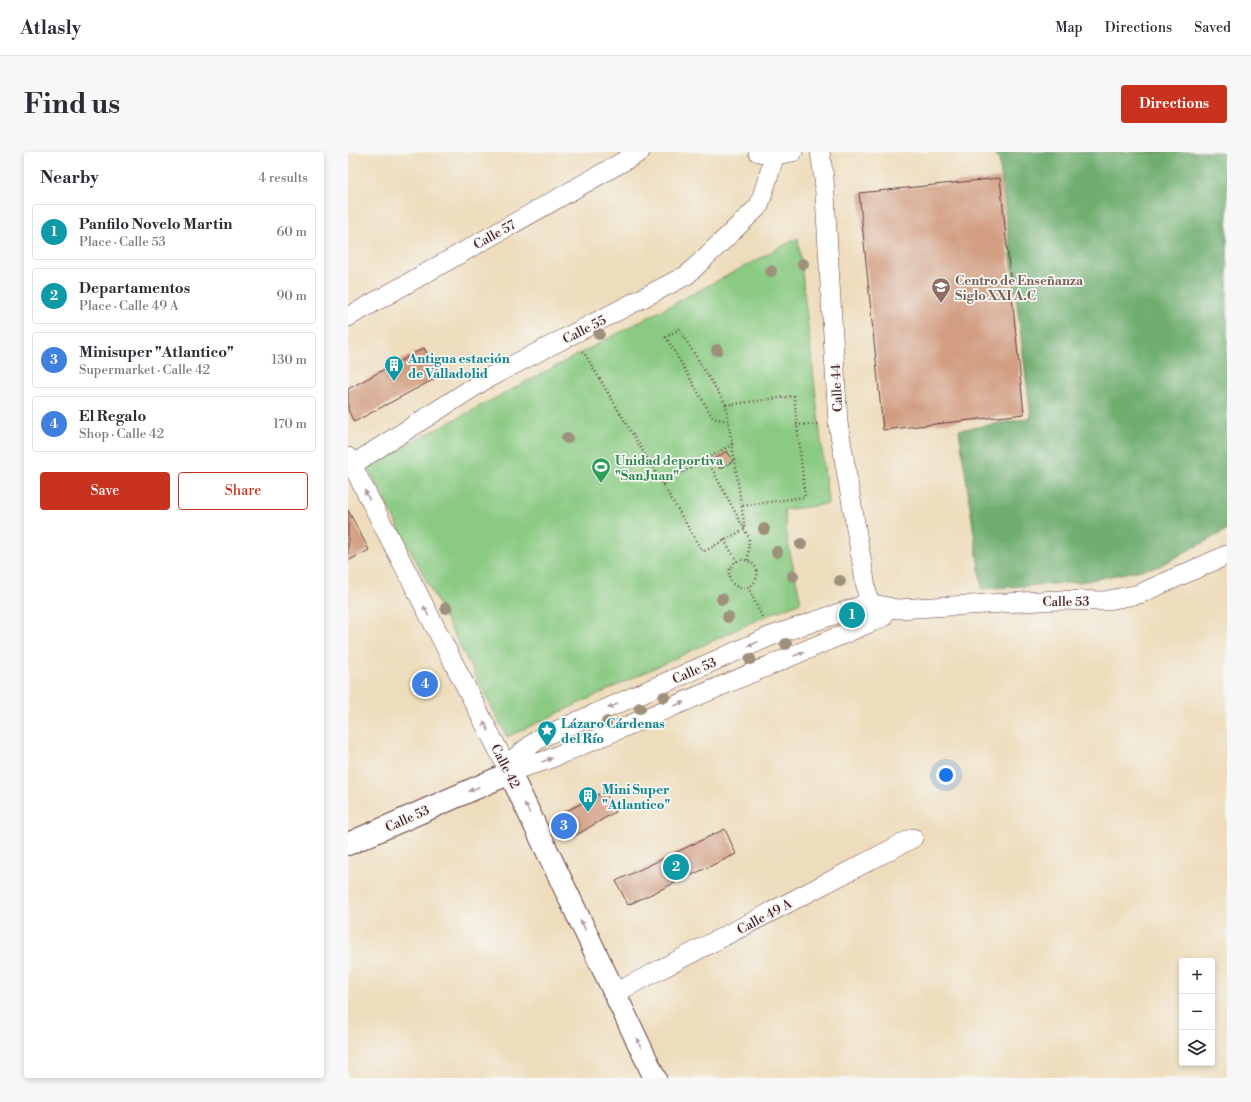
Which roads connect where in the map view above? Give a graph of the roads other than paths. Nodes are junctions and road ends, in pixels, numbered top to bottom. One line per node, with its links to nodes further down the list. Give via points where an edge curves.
1 (640, 152): 4 (street, Calle 57)
2 (820, 152): 7 (street, Calle 44, via 824,178 838,423)
3 (775, 153): 5 (street, Calle 55, via 759,206 687,275 488,378)
4 (348, 317)
5 (350, 461): 10 (street, Calle 42, one-way to 5)
6 (1227, 555): 8 (street, Calle 53, via 1139,594 1104,601 1058,600)
7 (869, 603): 8 (street, Calle 53); 9 (street, Calle 44); 10 (street, Calle 53, one-way to 10, via 771,636 540,738 518,756)
8 (897, 609): 9 (street, Calle 53)
9 (872, 622): 10 (street, Calle 53, one-way to 9, via 555,757)
10 (510, 773): 12 (main road, Calle 53, one-way to 12); 13 (main road, Calle 42, one-way to 10)
11 (913, 838): 13 (street, Calle 49 A)
12 (348, 844)
13 (615, 993): 14 (main road, Calle 42, one-way to 13)
14 (655, 1078)

